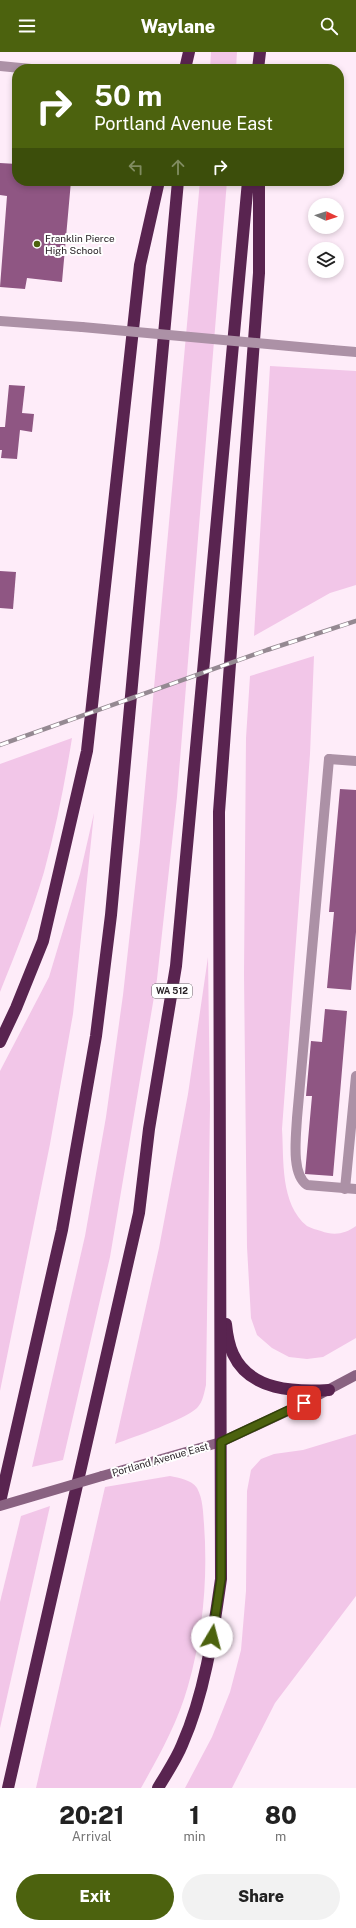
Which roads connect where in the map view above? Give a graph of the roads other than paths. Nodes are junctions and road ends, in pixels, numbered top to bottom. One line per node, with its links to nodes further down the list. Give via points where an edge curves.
1 (189, 52): 3 (highway); 4 (highway)
2 (260, 52): 5 (highway)
3 (186, 64)
4 (188, 64)
5 (259, 64)
6 (0, 66): 7 (street)
7 (12, 67)
8 (158, 186): 15 (highway, via 140,264 87,751 43,941)
9 (178, 186): 23 (highway, via 112,908 96,1036 62,1230)
10 (248, 186): 25 (highway, WA 512, via 176,966 149,1129 139,1213)
11 (260, 186): 19 (highway, via 259,273 220,812)
12 (0, 321): 13 (street, bridge)
13 (356, 352)
14 (356, 761): 18 (street, via 329,759 296,1146 297,1170 302,1181 317,1187)
15 (0, 1042)
16 (356, 1076): 18 (street)
17 (356, 1188): 18 (street)
18 (346, 1189)
19 (220, 1292): 21 (highway, via 233,1354 241,1367 251,1376 281,1389 303,1392); 22 (highway)
20 (356, 1375): 21 (main road, Portland Avenue East)
21 (329, 1390): 22 (main road, Portland Avenue East)
22 (221, 1442): 24 (main road, Portland Avenue East, bridge); 26 (highway, via 221,1579 210,1652 194,1716 182,1747)
23 (0, 1502)
24 (0, 1506)
25 (8, 1788)
26 (158, 1788)

